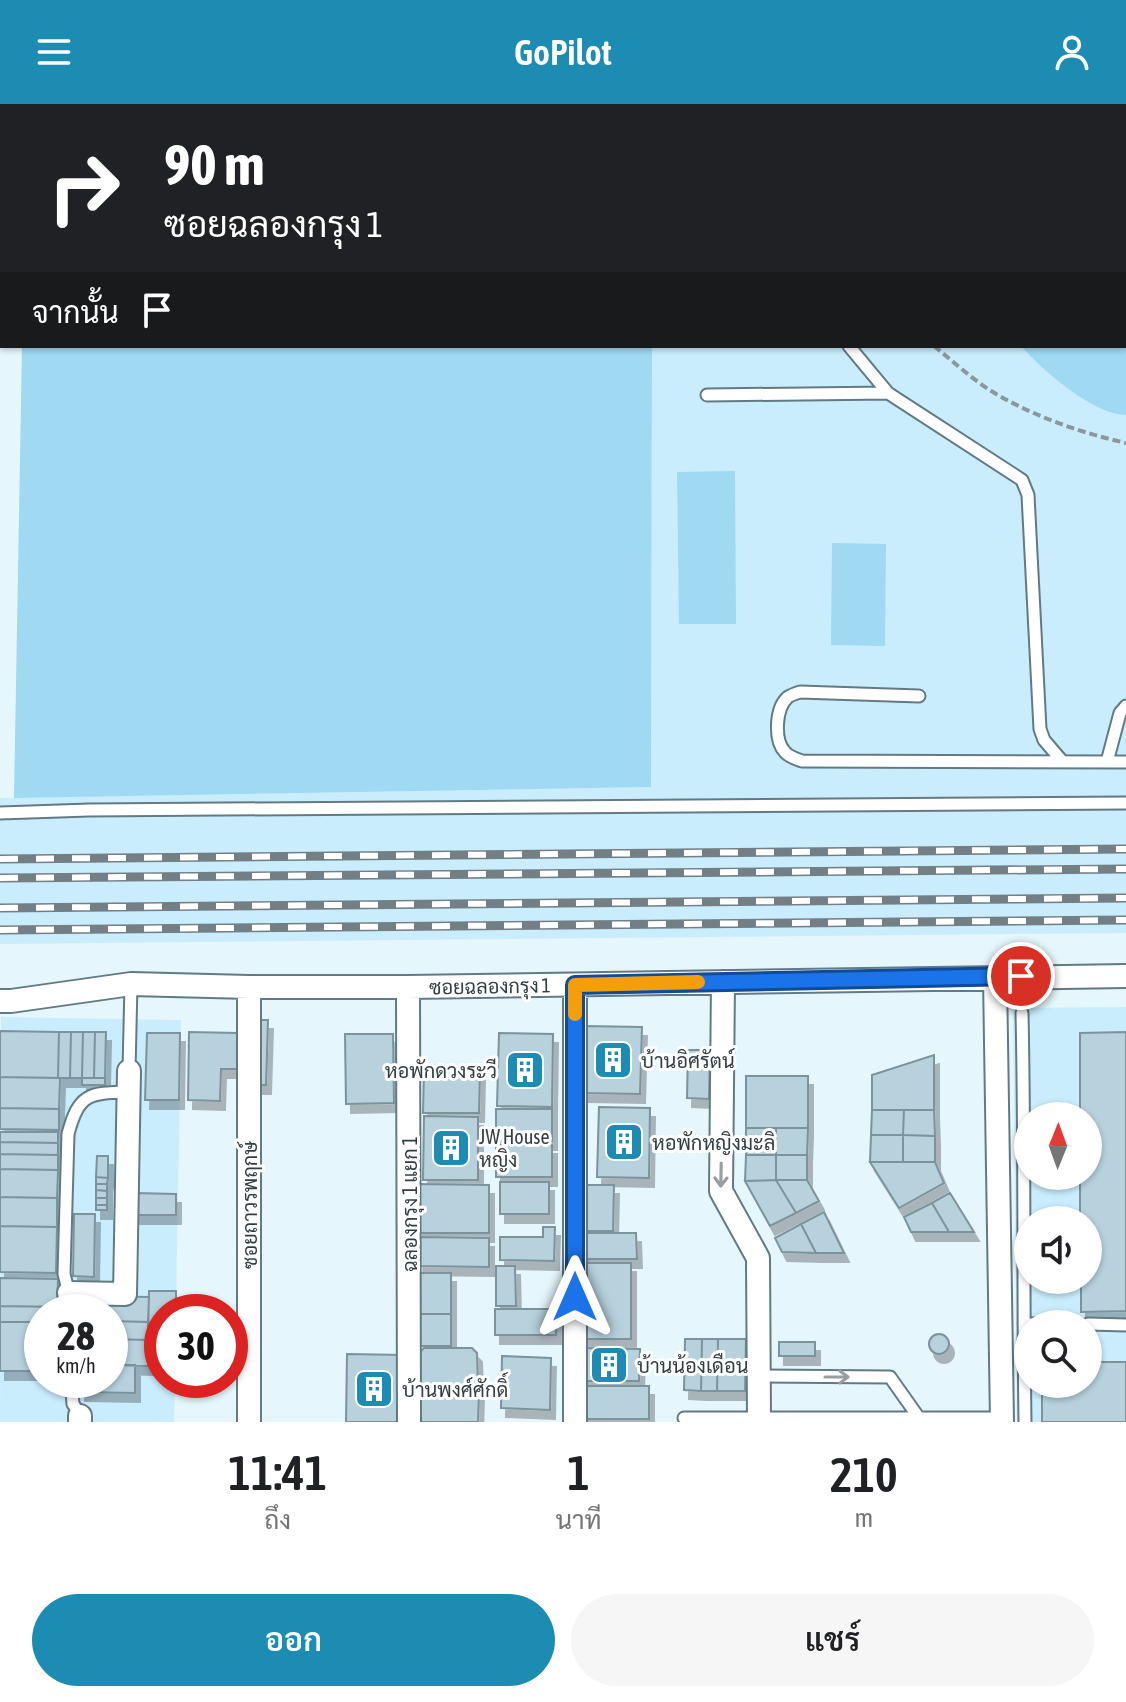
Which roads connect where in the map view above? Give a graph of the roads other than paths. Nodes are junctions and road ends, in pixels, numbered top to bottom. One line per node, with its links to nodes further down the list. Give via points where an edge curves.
1 (851, 348): 2 (lane)
2 (888, 393): 3 (lane); 6 (lane, via 1022,480 1028,495 1040,729)
3 (707, 395)
4 (919, 696): 6 (lane, via 800,692 782,705 779,744 787,755 802,761)
5 (1126, 706): 7 (lane)
6 (1062, 761): 7 (lane)
7 (1107, 762): 8 (lane)
8 (1126, 762)
9 (1126, 803): 10 (lane)
10 (4, 813)
11 (1126, 976): 12 (street, ซอยฉลองกรุง 1)
12 (995, 977): 13 (street, ซอยฉลองกรุง 1); 36 (street)
13 (723, 982): 15 (street, ซอยฉลองกรุง 1); 28 (street, one-way to 28, via 721,1191 758,1258)
14 (131, 984): 16 (street, ซอยฉลองกรุง 1); 18 (street, ซอยฉลองกรุง 1); 20 (lane)
15 (575, 985): 17 (street, ซอยฉลองกรุง 1); 39 (street)
16 (249, 987): 17 (street, ซอยฉลองกรุง 1); 37 (street, ซอยถาวรพฤกษ์)
17 (408, 987): 38 (street, ฉลองกรุง 1 แยก 1)
18 (6, 1001)
19 (1022, 1013): 21 (lane)
20 (129, 1082): 23 (lane, via 83,1100 74,1113 68,1134 65,1227); 24 (street)
21 (1024, 1102)
22 (1026, 1190): 25 (lane)
23 (68, 1294)
24 (125, 1294)
25 (1024, 1310)
26 (1102, 1324): 27 (lane)
27 (1126, 1325)
28 (759, 1376): 32 (street); 33 (lane, one-way to 33, via 890,1377)
29 (72, 1398): 34 (lane)
30 (1025, 1398): 40 (lane)
31 (684, 1418): 32 (lane)
32 (759, 1418): 35 (lane)
33 (919, 1418): 35 (lane); 36 (lane)
34 (83, 1420)
35 (836, 1420)
36 (1002, 1420)
37 (249, 1422)
38 (409, 1422)
39 (575, 1422)
40 (1025, 1422)

